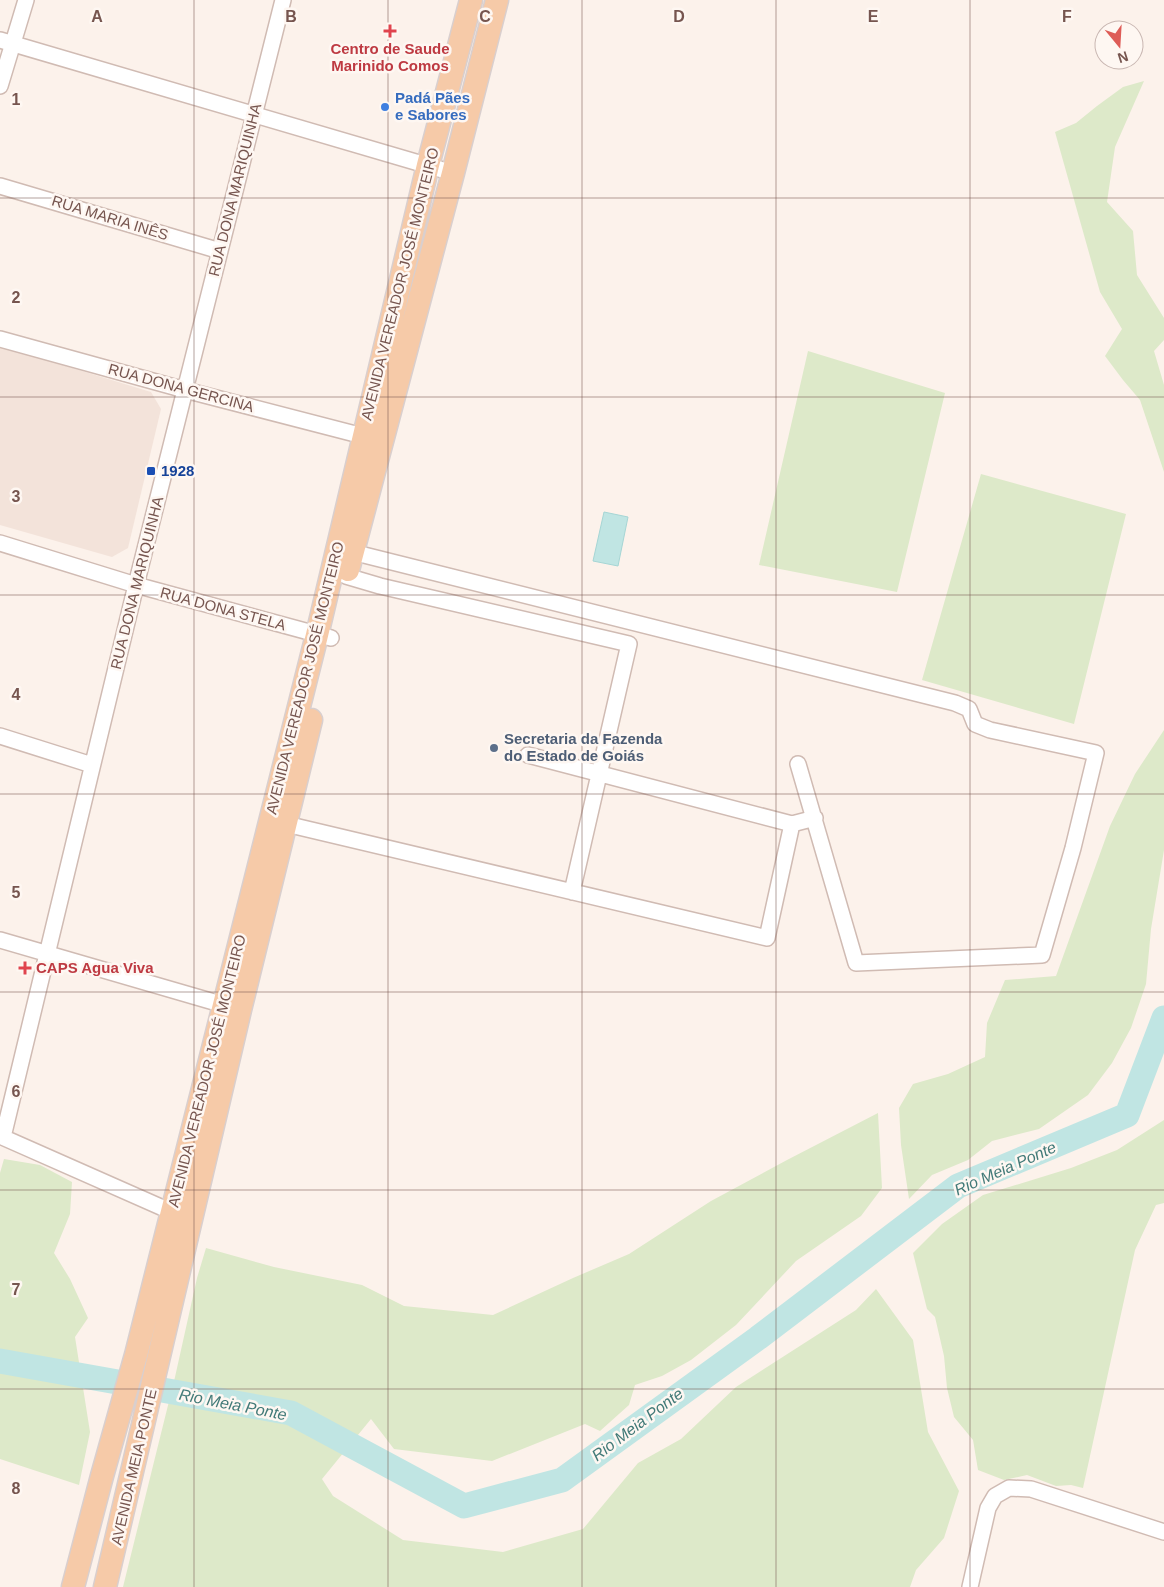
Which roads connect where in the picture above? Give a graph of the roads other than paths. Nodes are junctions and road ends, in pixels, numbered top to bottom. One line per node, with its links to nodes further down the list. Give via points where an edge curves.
1 (26, 0): 5 (street)
2 (283, 0): 7 (street, RUA DONA MARIQUINHA)
3 (471, 0): 8 (main road, AVENIDA VEREADOR JOSÉ MONTEIRO)
4 (497, 0): 9 (main road, AVENIDA VEREADOR JOSÉ MONTEIRO)
5 (6, 42): 6 (street); 7 (street)
6 (0, 86)
7 (254, 115): 8 (street); 11 (street, RUA DONA MARIQUINHA)
8 (428, 165): 9 (street); 14 (main road, AVENIDA VEREADOR JOSÉ MONTEIRO)
9 (453, 173): 16 (main road, AVENIDA VEREADOR JOSÉ MONTEIRO)
10 (0, 186): 11 (street, RUA MARIA INÊS)
11 (220, 251): 13 (street, RUA DONA MARIQUINHA)
12 (0, 339): 13 (street, RUA DONA GERCINA)
13 (185, 390): 14 (street, RUA DONA GERCINA); 18 (street, RUA DONA MARIQUINHA)
14 (363, 436): 19 (main road, AVENIDA VEREADOR JOSÉ MONTEIRO)
15 (0, 543): 18 (street, RUA DONA STELA)
16 (352, 552): 17 (main road, AVENIDA VEREADOR JOSÉ MONTEIRO); 25 (street, via 955,703 970,709 975,724 990,730 1096,753 1042,955 856,963)
17 (346, 576): 19 (main road, AVENIDA VEREADOR JOSÉ MONTEIRO); 24 (street, via 629,644)
18 (136, 585): 19 (street, RUA DONA STELA); 23 (street, RUA DONA MARIQUINHA)
19 (324, 637): 26 (main road, AVENIDA VEREADOR JOSÉ MONTEIRO); 31 (main road, AVENIDA VEREADOR JOSÉ MONTEIRO)
20 (0, 736): 23 (street)
21 (528, 755): 24 (street)
22 (798, 764): 25 (street)
23 (92, 765): 30 (street, RUA DONA MARIQUINHA)
24 (599, 773): 27 (street); 28 (street)
25 (814, 818): 27 (street)
26 (286, 824): 28 (street); 31 (main road, AVENIDA VEREADOR JOSÉ MONTEIRO)
27 (792, 824): 28 (street, via 767,938)
28 (572, 892)
29 (0, 940): 30 (street)
30 (46, 954): 31 (street); 32 (street, RUA DONA MARIQUINHA)
31 (232, 1008): 33 (main road, AVENIDA VEREADOR JOSÉ MONTEIRO); 34 (main road, AVENIDA VEREADOR JOSÉ MONTEIRO)
32 (1, 1136): 33 (street)
33 (172, 1212): 35 (main road, AVENIDA VEREADOR JOSÉ MONTEIRO)
34 (163, 1346): 38 (main road, AVENIDA MEIA PONTE)
35 (136, 1355): 37 (main road, AVENIDA MEIA PONTE)
36 (1164, 1532): 39 (street, via 1031,1489 1009,1488 995,1496 988,1508)
37 (73, 1587)
38 (105, 1587)
39 (970, 1587)

